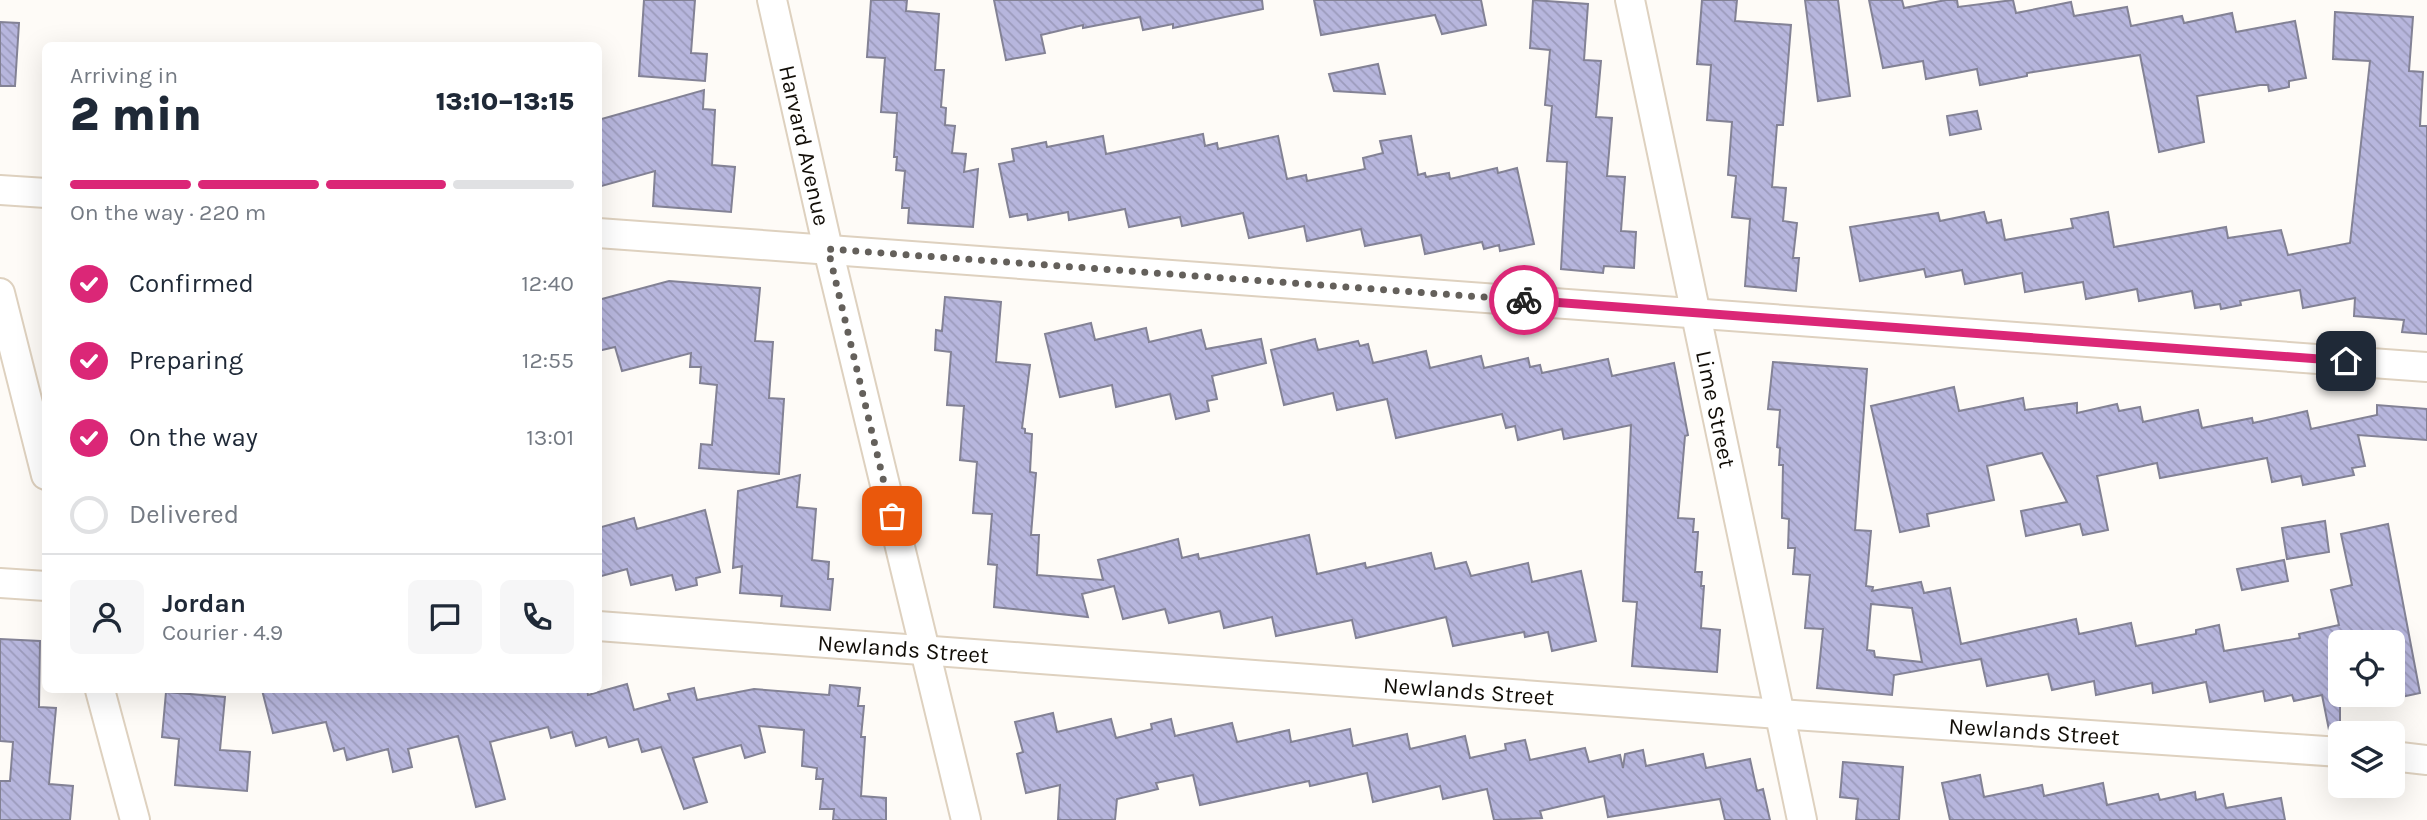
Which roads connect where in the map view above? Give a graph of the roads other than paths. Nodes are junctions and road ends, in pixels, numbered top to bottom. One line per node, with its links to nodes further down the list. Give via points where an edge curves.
1 (772, 0): 6 (street, Harvard Avenue)
2 (1630, 0): 8 (street, Lime Street)
3 (0, 190): 4 (street)
4 (42, 193)
5 (602, 233): 6 (street)
6 (828, 249): 8 (street); 14 (street, Harvard Avenue)
7 (0, 293): 10 (street)
8 (1698, 312): 9 (street); 16 (street, Lime Street)
9 (2427, 367)
10 (42, 459)
11 (0, 583): 12 (street)
12 (42, 586)
13 (602, 626): 14 (street, Newlands Street)
14 (925, 650): 16 (street, Newlands Street); 21 (street, Harvard Avenue)
15 (101, 693): 20 (street)
16 (1779, 714): 17 (street, Newlands Street); 22 (street, Lime Street)
17 (2328, 751)
18 (2405, 757): 19 (street)
19 (2427, 760)
20 (135, 820)
21 (966, 820)
22 (1802, 820)

